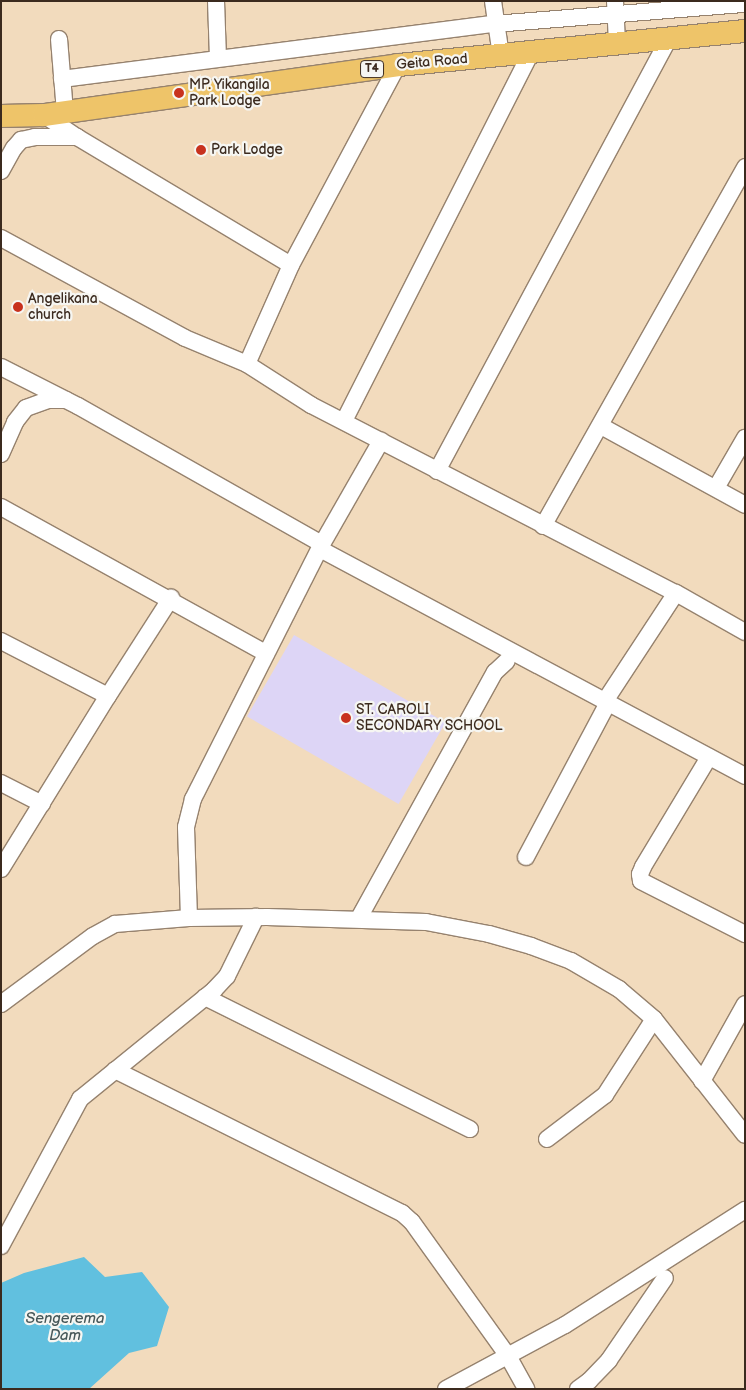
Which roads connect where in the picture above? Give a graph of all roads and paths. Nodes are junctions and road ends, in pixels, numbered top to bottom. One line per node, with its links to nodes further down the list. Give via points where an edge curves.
1 (216, 1): 12 (street)
2 (493, 1): 5 (street)
3 (745, 4): 4 (street)
4 (615, 8): 5 (street); 9 (street)
5 (496, 24): 11 (street); 12 (street)
6 (745, 31): 7 (highway, Geita Road / T4)
7 (669, 38): 9 (highway, Geita Road / T4); 30 (street)
8 (59, 39): 14 (street)
9 (617, 44): 10 (highway, Geita Road / T4)
10 (531, 52): 11 (highway, Geita Road / T4); 25 (street)
11 (500, 56): 13 (highway, Geita Road / T4)
12 (218, 58): 14 (street)
13 (398, 65): 15 (highway, Geita Road / T4); 21 (street)
14 (62, 78): 15 (street)
15 (54, 114): 16 (highway, Geita Road / T4); 17 (street)
16 (1, 116)
17 (77, 137): 19 (street, via 21,140); 21 (street)
18 (745, 167): 26 (street)
19 (1, 171)
20 (1, 238): 22 (street, via 185,338)
21 (291, 265): 22 (street)
22 (247, 364): 25 (street, via 311,405)
23 (1, 367): 24 (street)
24 (66, 400): 29 (street, via 48,400 26,408 15,422); 35 (street)
25 (344, 421): 28 (street)
26 (602, 426): 31 (street); 34 (street)
27 (745, 438): 31 (street)
28 (381, 441): 30 (street); 35 (street)
29 (1, 454)
30 (438, 470): 34 (street)
31 (716, 488): 32 (street)
32 (745, 505)
33 (1, 507): 37 (street)
34 (544, 526): 36 (street)
35 (321, 546): 38 (street); 45 (street)
36 (676, 593): 39 (street); 45 (street)
37 (171, 598): 40 (street); 44 (street)
38 (280, 626): 40 (street); 42 (street)
39 (745, 632)
40 (243, 640): 42 (street)
41 (1, 641): 44 (street)
42 (266, 653): 53 (street, via 189,812 186,827)
43 (507, 661): 54 (street, via 495,672)
44 (108, 696): 49 (street)
45 (607, 702): 46 (street); 50 (street)
46 (709, 756): 47 (street); 55 (street, via 643,867 641,880)
47 (745, 776)
48 (1, 783): 49 (street)
49 (42, 804): 51 (street)
50 (526, 857)
51 (1, 868)
52 (256, 917): 53 (street); 54 (street); 56 (street, via 227,976)
53 (189, 918): 57 (street, via 132,921 104,929)
54 (359, 918): 59 (street, via 426,922 490,934 531,946 571,961 611,985)
55 (745, 934)
56 (205, 997): 60 (street); 62 (street)
57 (1, 1004)
58 (745, 1004): 61 (street)
59 (654, 1019): 61 (street); 64 (street, via 605,1095)
60 (115, 1070): 66 (street, via 74,1106); 68 (street, via 402,1212)
61 (702, 1080): 63 (street)
62 (470, 1129)
63 (745, 1135)
64 (547, 1139)
65 (745, 1210): 68 (street, via 566,1325)
66 (1, 1246)
67 (665, 1278): 71 (street, via 609,1360)
68 (508, 1356): 69 (street, via 465,1376); 70 (street)
69 (446, 1389)
70 (526, 1389)
71 (578, 1389)

